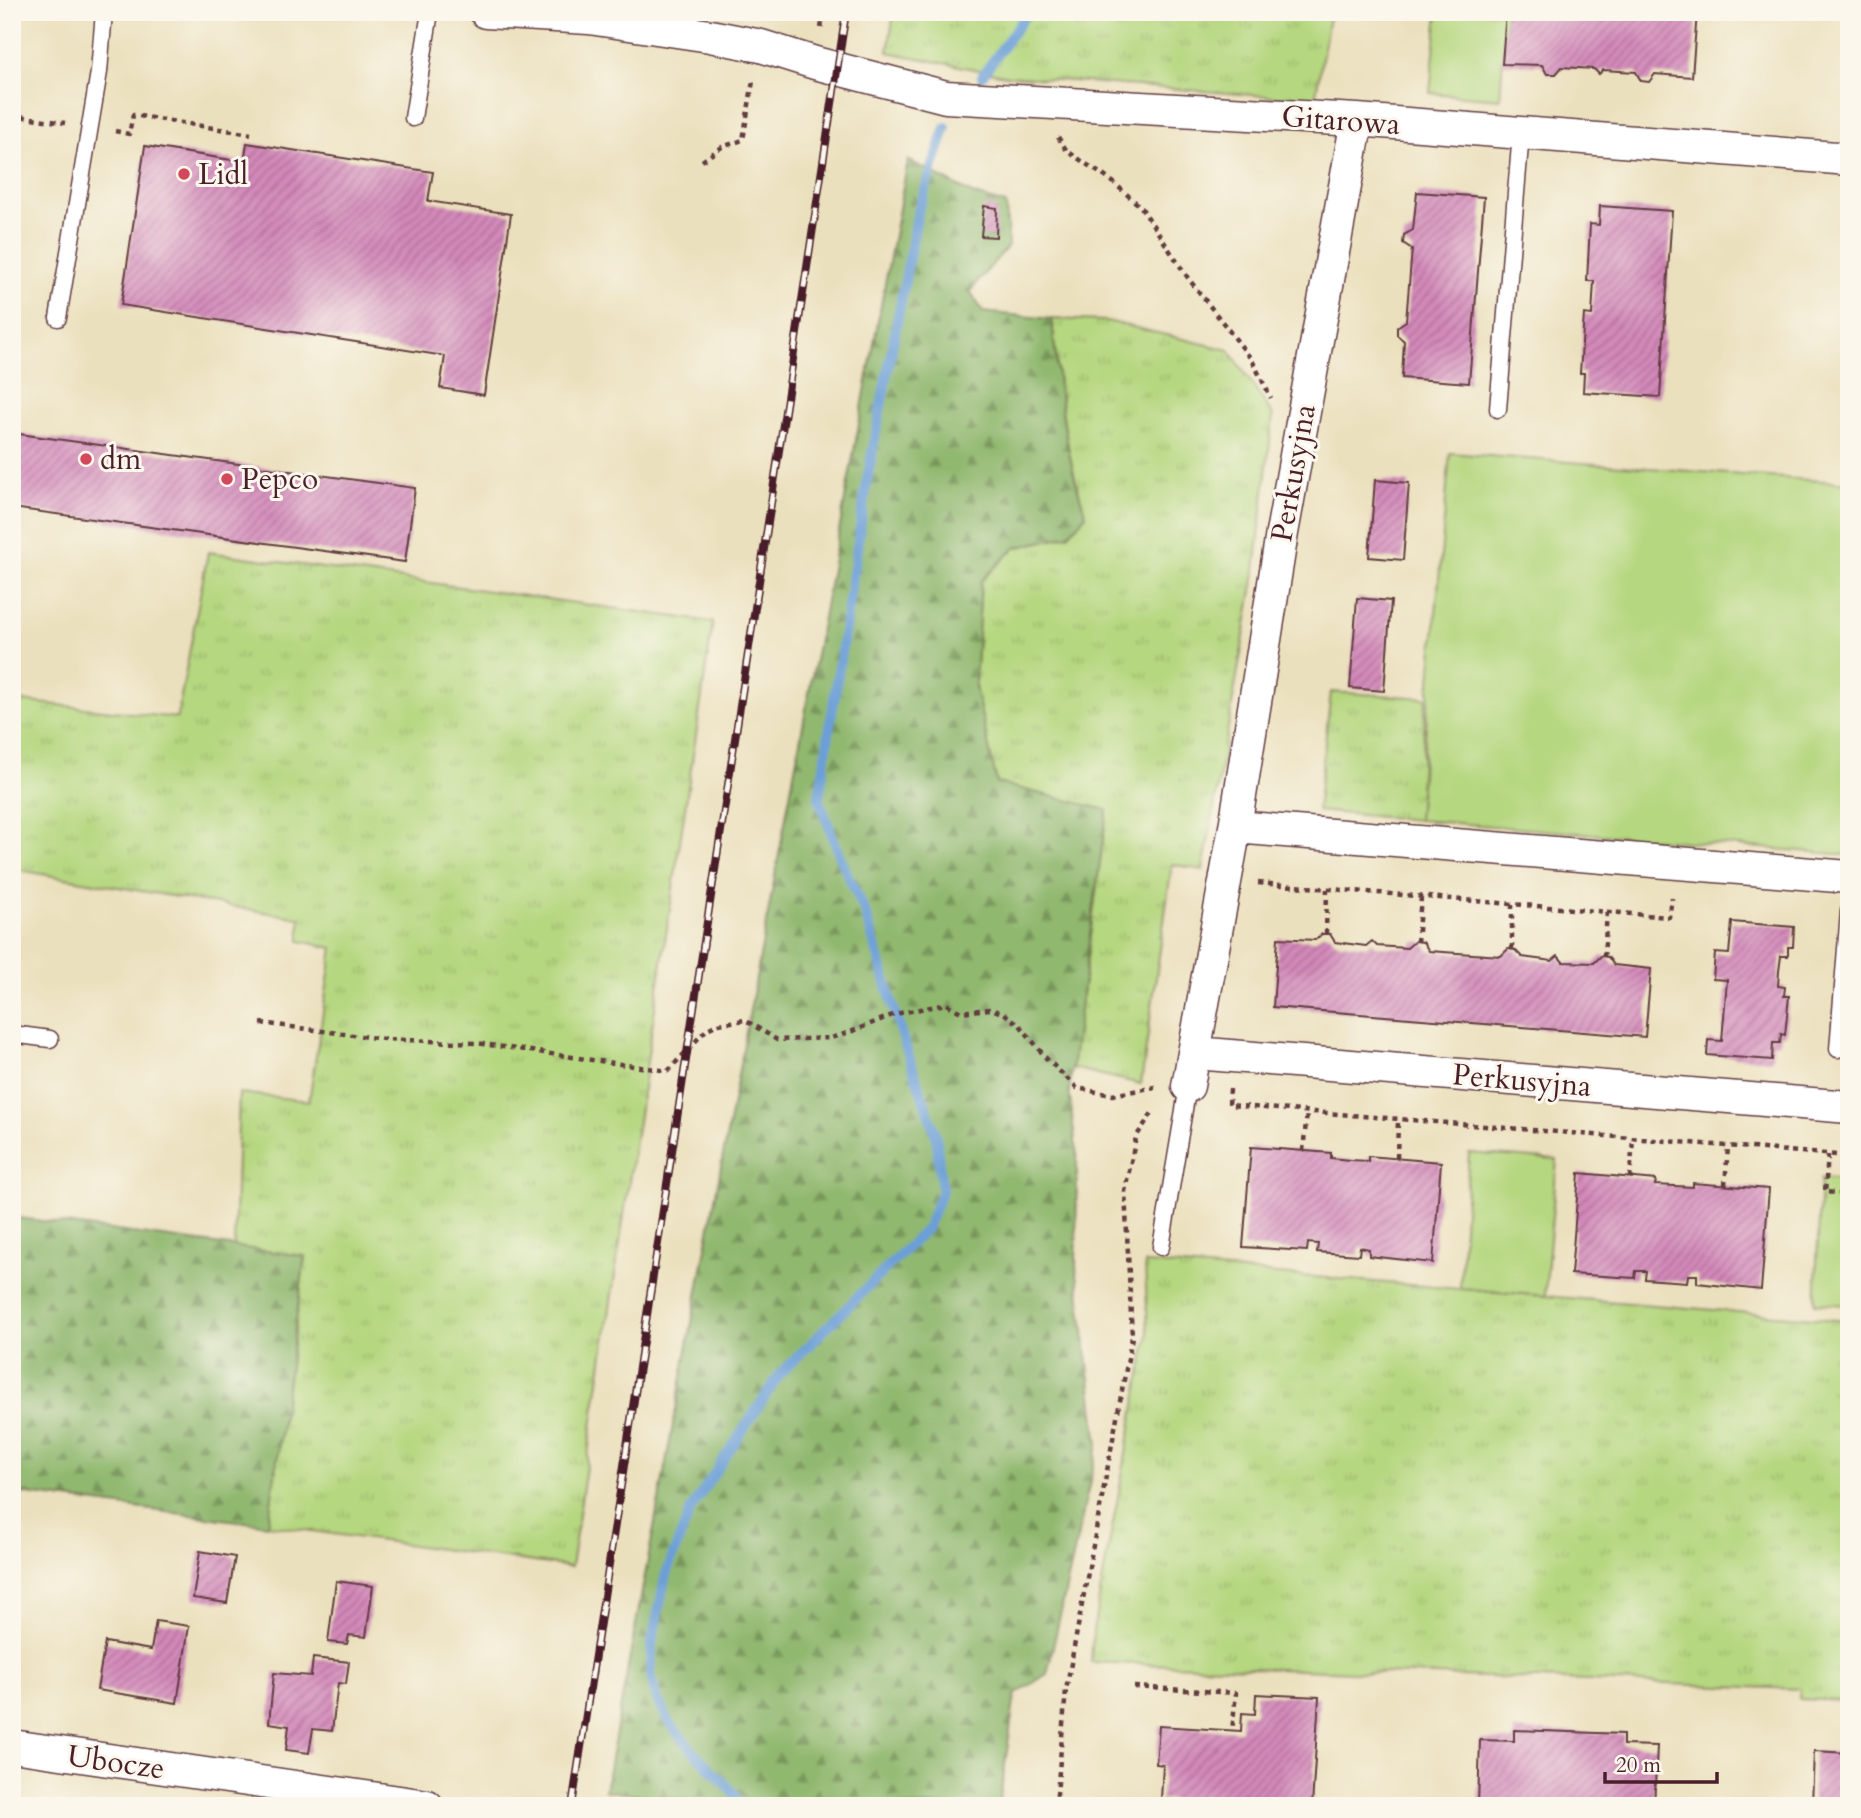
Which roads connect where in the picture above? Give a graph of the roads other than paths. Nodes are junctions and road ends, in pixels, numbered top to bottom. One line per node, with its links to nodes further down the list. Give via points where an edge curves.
1 (104, 12): 8 (lane, via 99,72)
2 (430, 12): 4 (lane)
3 (486, 12): 5 (street, Gitarowa, via 589,18 710,36 946,97)
4 (413, 118)
5 (1357, 120): 6 (street, Gitarowa); 10 (street, Perkusyjna)
6 (1521, 133): 7 (street, Gitarowa); 9 (lane)
7 (1849, 159)
8 (58, 318)
9 (1498, 409)
10 (1236, 827): 11 (street); 16 (street, Perkusyjna)
11 (1849, 877)
12 (1849, 911): 15 (lane)
13 (12, 1034): 14 (lane)
14 (50, 1039)
15 (1838, 1049)
16 (1195, 1053): 17 (street, Perkusyjna); 18 (street, Perkusyjna)
17 (1188, 1086): 19 (lane)
18 (1849, 1107)
19 (1161, 1247)
20 (12, 1746): 21 (street, Ubocze)
21 (220, 1792): 22 (street, Ubocze)
22 (427, 1806)

